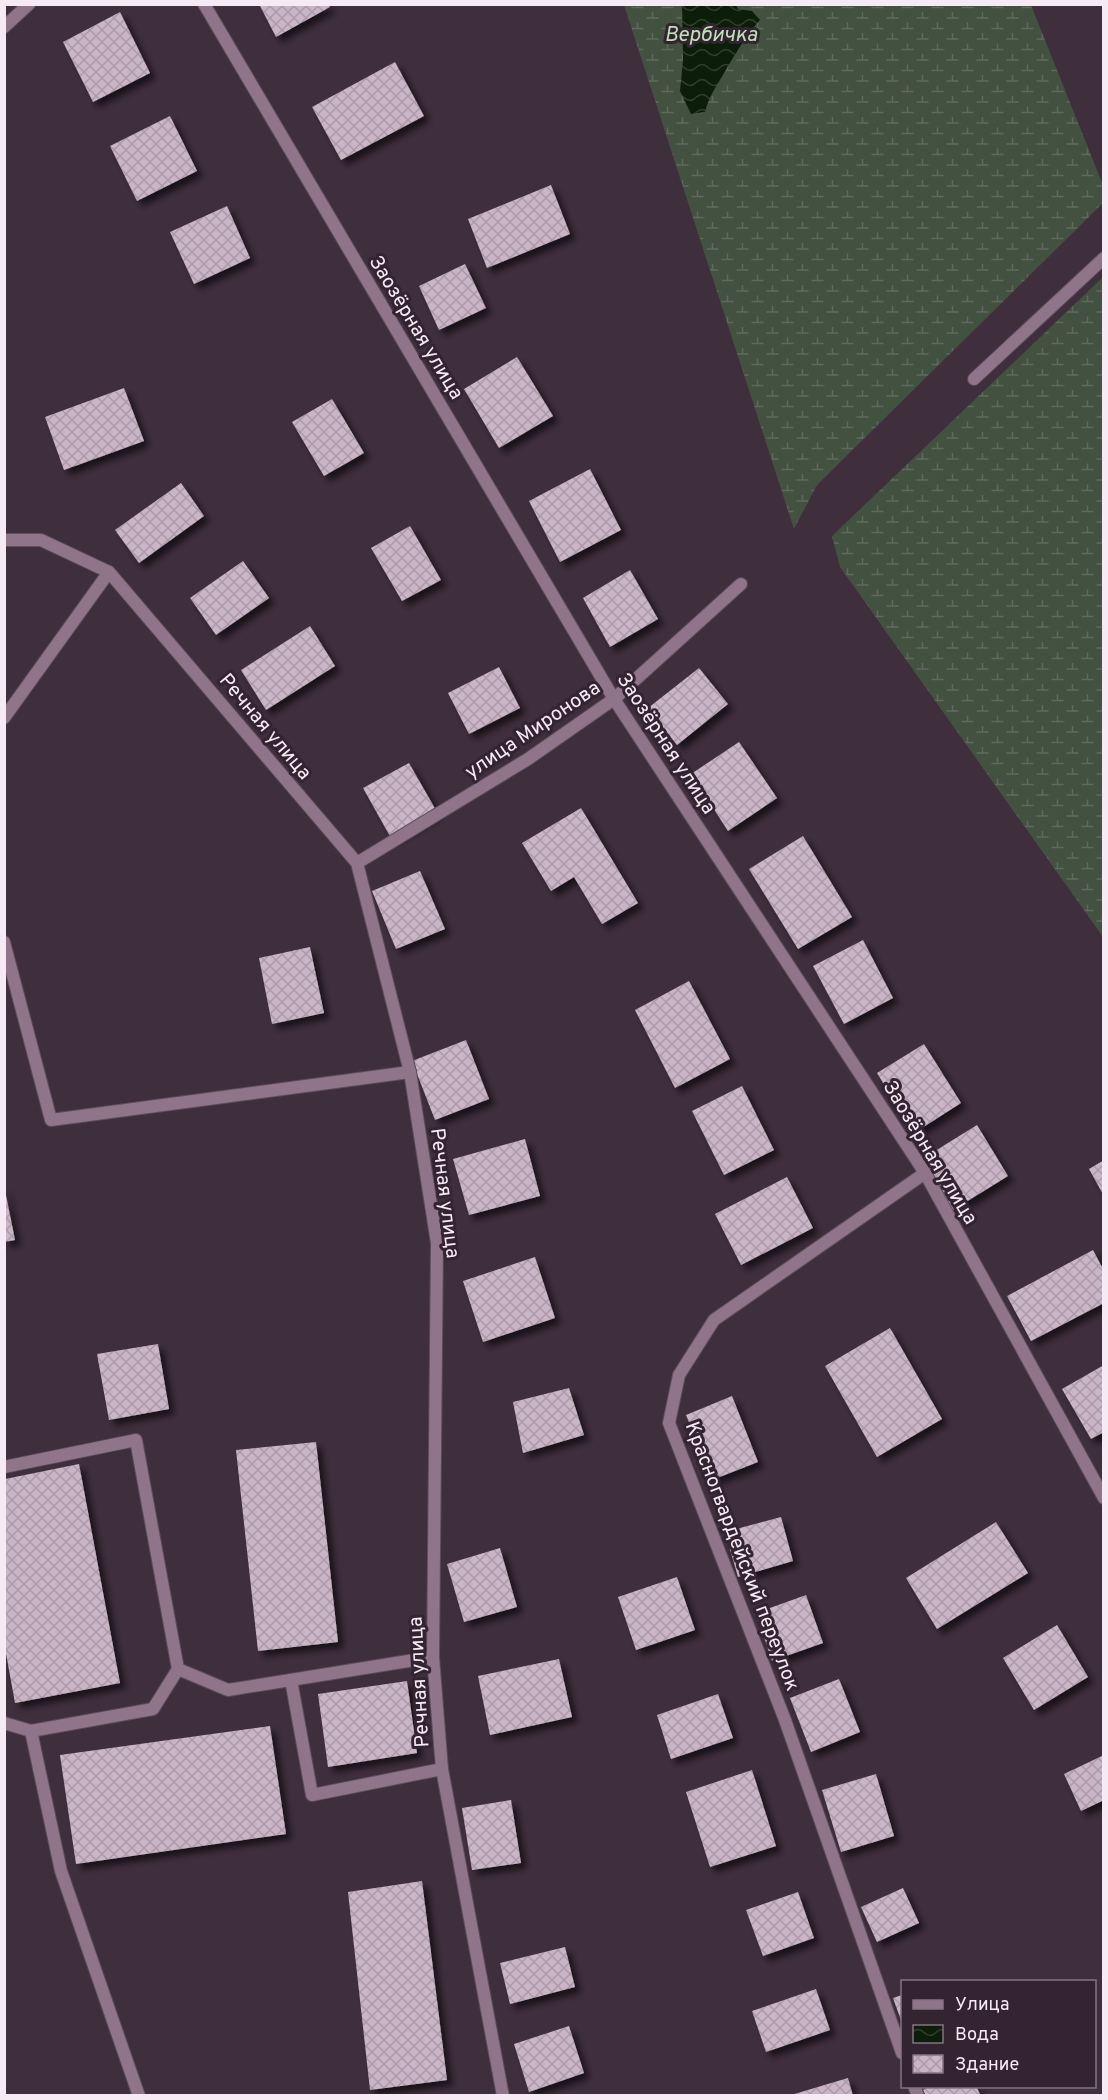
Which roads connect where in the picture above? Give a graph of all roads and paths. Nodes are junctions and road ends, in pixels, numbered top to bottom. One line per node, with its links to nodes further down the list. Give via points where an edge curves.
1 (29, 4): 3 (street)
2 (204, 4): 9 (street, Заозёрная улица)
3 (4, 27)
4 (1104, 258): 5 (street)
5 (974, 379)
6 (4, 540): 7 (street, Речная улица, via 41,540)
7 (110, 572): 10 (street); 11 (street, Речная улица)
8 (741, 584): 9 (street, улица Миронова)
9 (614, 699): 11 (street, улица Миронова, via 528,759); 14 (street, Заозёрная улица)
10 (4, 718)
11 (357, 863): 13 (street, Речная улица)
12 (4, 942): 13 (street, via 51,1120)
13 (410, 1072): 17 (street, Речная улица, via 437,1243)
14 (925, 1173): 16 (street, Заозёрная улица); 23 (street, Красногвардейский переулок, via 714,1320 679,1375 669,1423 785,1720)
15 (4, 1467): 18 (street, via 136,1440)
16 (1104, 1498)
17 (433, 1657): 19 (street); 22 (street, Речная улица)
18 (178, 1669): 19 (street, via 228,1690); 21 (street, via 153,1709)
19 (291, 1680): 22 (street, via 312,1795)
20 (4, 1723): 21 (street)
21 (31, 1731): 24 (street, via 60,1871)
22 (442, 1769): 25 (street, Речная улица)
23 (901, 2047)
24 (139, 2096)
25 (503, 2096)

